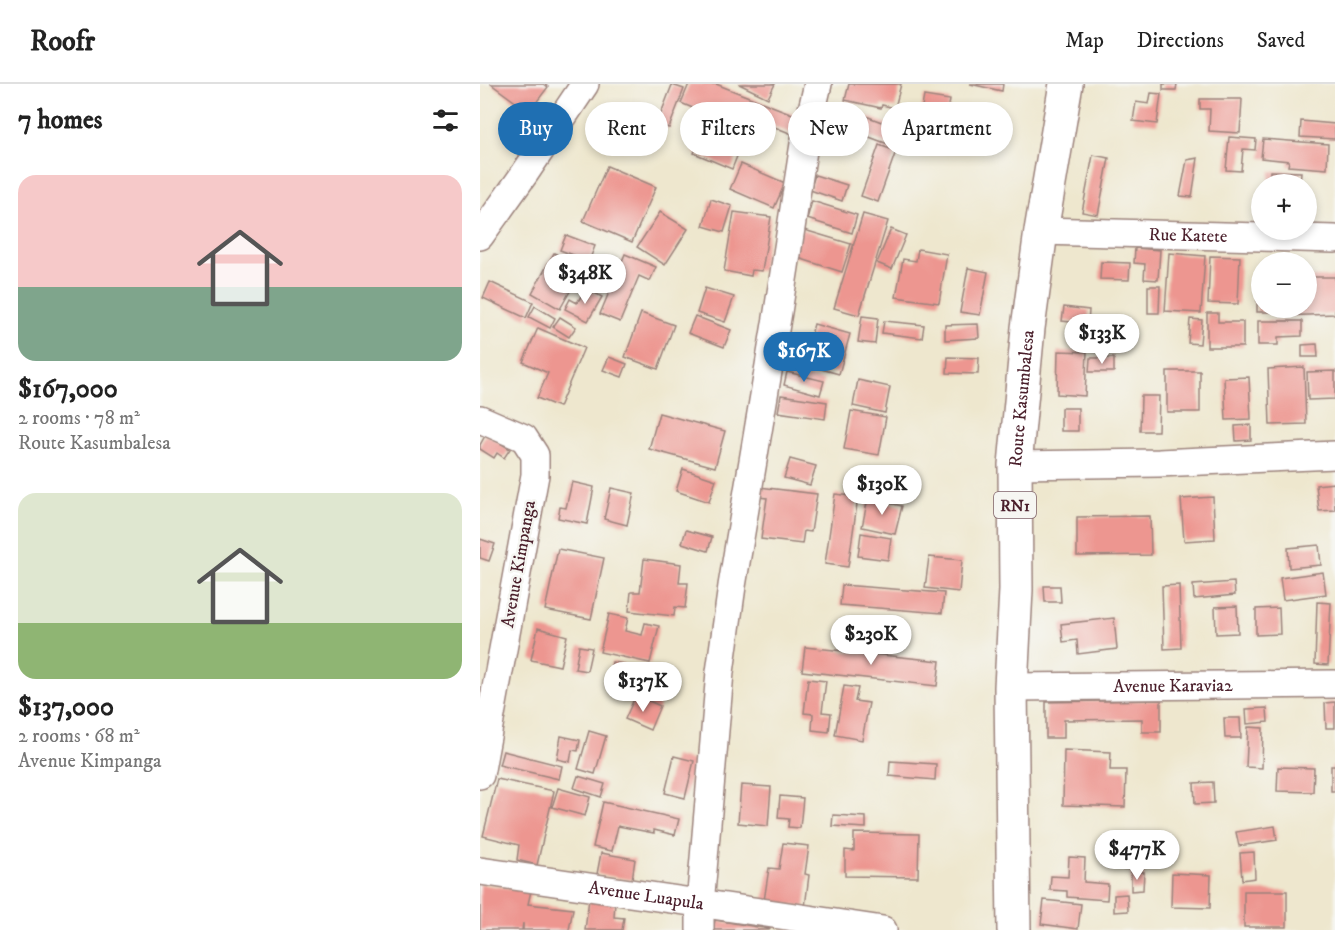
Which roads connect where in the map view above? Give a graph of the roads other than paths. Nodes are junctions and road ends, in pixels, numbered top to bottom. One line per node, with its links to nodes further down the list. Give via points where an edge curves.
1 (585, 84): 5 (street)
2 (818, 84): 14 (street, via 804,144 732,586 720,672)
3 (1066, 84): 4 (highway, Route Kasumbalesa / RN1)
4 (1041, 231): 6 (street, Rue Katete); 9 (highway, Route Kasumbalesa / RN1)
5 (480, 236)
6 (1335, 239)
7 (480, 419): 12 (street, Avenue Kimpanga, via 524,438 535,455 535,475)
8 (1335, 455): 9 (street, via 1159,464)
9 (1015, 465): 11 (highway, Route Kasumbalesa / RN1, via 1016,590)
10 (1335, 684): 11 (street, Avenue Karavia2)
11 (1011, 687): 16 (highway, Route Kasumbalesa / RN1)
12 (480, 776)
13 (480, 871): 14 (street, Avenue Luapula)
14 (700, 917): 15 (street, Avenue Luapula)
15 (883, 930)
16 (1014, 930)

